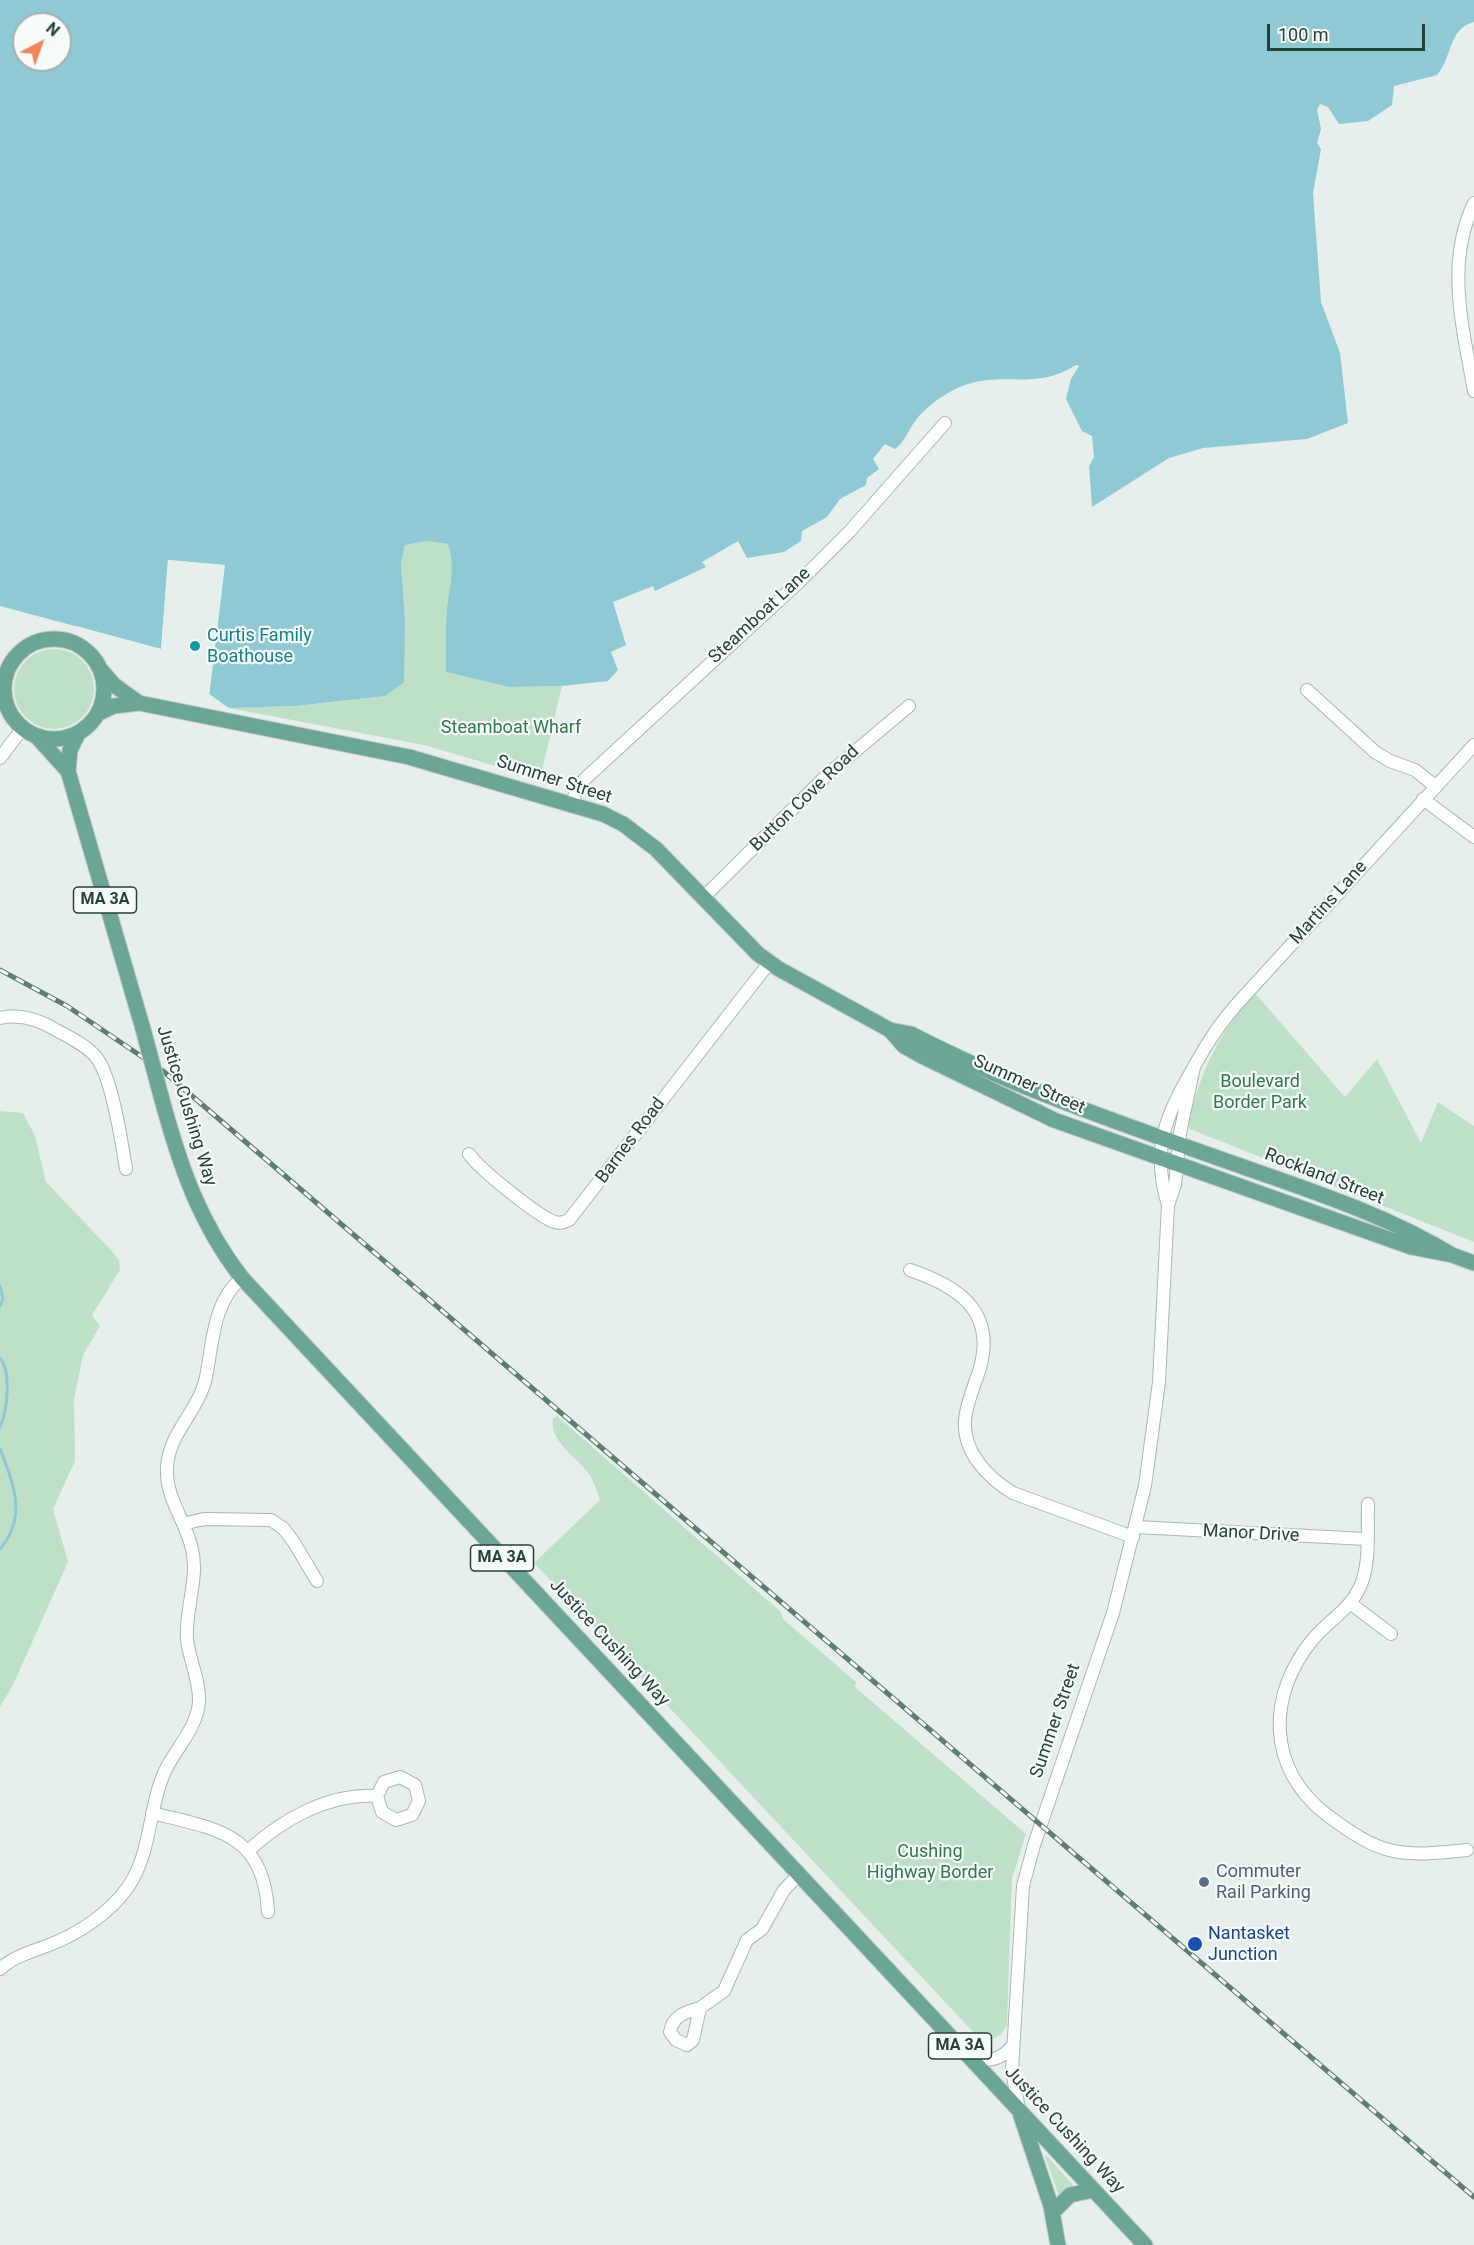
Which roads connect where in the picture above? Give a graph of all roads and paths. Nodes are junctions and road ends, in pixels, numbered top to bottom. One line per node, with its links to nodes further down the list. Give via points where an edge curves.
1 (1474, 203): 2 (street, via 1461,238 1457,284)
2 (1474, 391)
3 (945, 423): 20 (street, Steamboat Lane, via 850,531 588,776)
4 (21, 650): 5 (main road); 6 (main road, via 43,639 60,638 81,646); 7 (main road)
5 (0, 657)
6 (101, 669): 9 (main road, Summer Street, via 114,685); 11 (main road)
7 (1, 687): 12 (main road, MA 3A, via 5,706)
8 (1307, 690): 18 (street, via 1375,752 1415,770)
9 (139, 703): 11 (main road, Summer Street, via 114,706); 20 (main road, Summer Street, via 409,757)
10 (909, 706): 22 (street, Button Cove Road, via 828,774)
11 (99, 713): 13 (main road, MA 3A)
12 (22, 729): 14 (main road, MA 3A); 16 (street)
13 (78, 734): 14 (main road); 17 (main road, Justice Cushing Way / MA 3A, via 70,750)
14 (38, 738): 17 (main road, Justice Cushing Way / MA 3A)
15 (1474, 745): 18 (street, Martins Lane)
16 (0, 758)
17 (68, 771): 37 (main road, Justice Cushing Way / MA 3A, bridge, via 179,1160 195,1201)
18 (1435, 786): 19 (street, Martins Lane)
19 (1423, 799): 21 (street); 26 (street, Martins Lane, via 1227,1015)
20 (572, 803): 22 (main road, Summer Street, via 612,818 635,832)
21 (1474, 837)
22 (704, 897): 23 (main road, Summer Street, via 745,943)
23 (769, 963): 25 (main road, Summer Street); 29 (street, Barnes Road, via 569,1220 558,1223 545,1217)
24 (0, 1018): 32 (street, via 19,1016 34,1020 68,1036 96,1057 109,1088)
25 (890, 1030): 27 (main road, Summer Street, via 911,1034 1041,1095); 30 (main road, Summer Street, via 904,1046 989,1090 1054,1120)
26 (1194, 1067): 27 (street, Martins Lane, via 1175,1097); 28 (street, Martins Lane)
27 (1163, 1138): 28 (main road, Summer Street); 30 (street, Summer Street)
28 (1179, 1144): 31 (street, Summer Street); 34 (main road, Rockland Street, via 1405,1229)
29 (469, 1154)
30 (1161, 1159): 31 (main road, Summer Street); 33 (street, Summer Street, via 1161,1184)
31 (1177, 1164): 33 (street, Summer Street); 34 (main road, Rockland Street, via 1411,1247)
32 (126, 1169)
33 (1168, 1205): 40 (street, Summer Street, via 1155,1415)
34 (1452, 1255): 35 (main road, Rockland Street)
35 (1474, 1263)
36 (910, 1270): 40 (street, Manor Drive, via 941,1281 959,1293 978,1319 983,1357 966,1411 965,1429 981,1467 1000,1486 1019,1496)
37 (242, 1278): 39 (street, via 222,1302 202,1393 176,1434 170,1452 168,1486); 49 (main road, Justice Cushing Way / MA 3A)
38 (1368, 1504): 41 (street)
39 (183, 1524): 42 (street, via 204,1519 271,1520 293,1541); 46 (street, via 193,1556 187,1640 199,1702 191,1727 165,1771)
40 (1134, 1532): 41 (street, Manor Drive); 53 (street, Summer Street, via 1110,1623 1026,1869)
41 (1366, 1539): 43 (street, via 1364,1578)
42 (317, 1581)
43 (1350, 1603): 44 (street); 48 (street, via 1315,1636 1292,1672 1279,1725 1288,1770 1317,1807 1377,1846 1405,1855)
44 (1391, 1634)
45 (377, 1796): 47 (street, via 346,1796 320,1804)
46 (152, 1813): 47 (street, via 227,1834); 51 (street, via 138,1869 115,1903 70,1935 18,1956)
47 (249, 1850): 50 (street, via 263,1878)
48 (1467, 1850)
49 (799, 1874): 52 (street, via 784,1890 762,1929 746,1942 727,1987); 54 (main road, Justice Cushing Way / MA 3A)
50 (268, 1912)
51 (0, 1969)
52 (700, 2008)
53 (1013, 2045): 54 (street, via 995,2059); 55 (street, Summer Street, via 1012,2070)
54 (969, 2056): 55 (main road, Justice Cushing Way / MA 3A)
55 (1019, 2110): 56 (main road, Justice Cushing Way / MA 3A); 57 (main road, Summer Street)
56 (1093, 2190): 57 (main road, via 1070,2195); 59 (main road, Justice Cushing Way / MA 3A)
57 (1053, 2212): 58 (main road, Summer Street)
58 (1058, 2245)
59 (1145, 2245)

